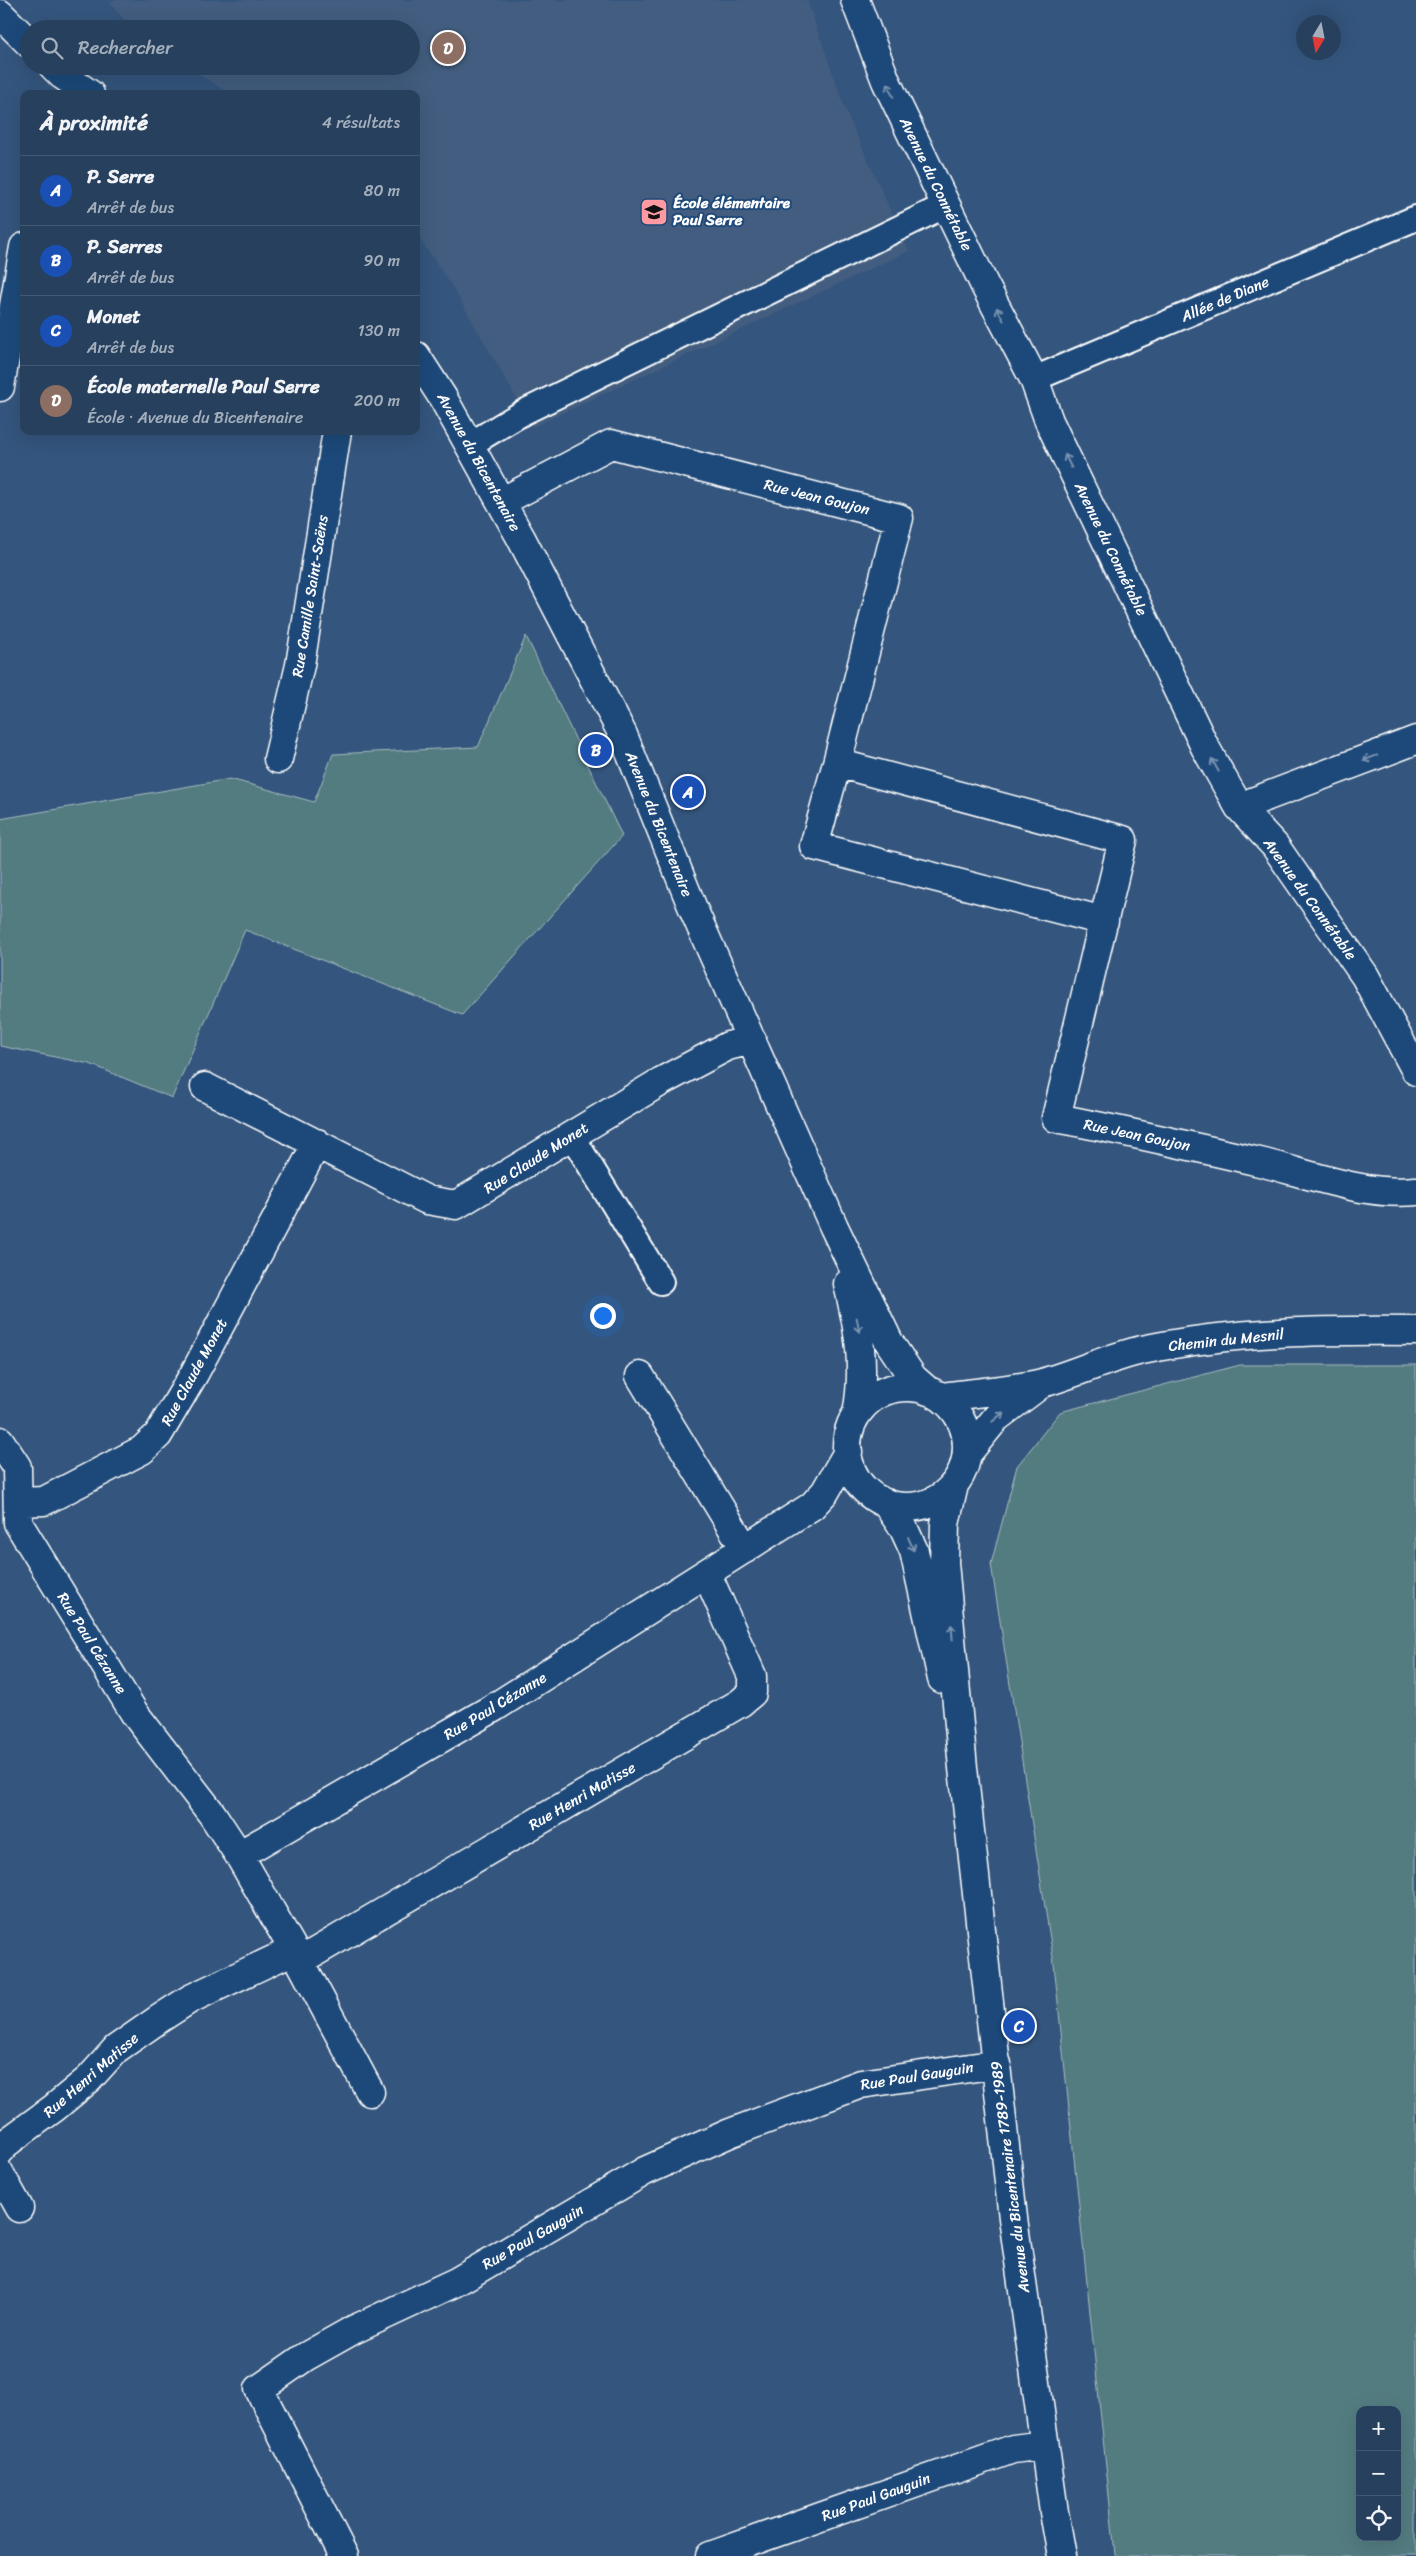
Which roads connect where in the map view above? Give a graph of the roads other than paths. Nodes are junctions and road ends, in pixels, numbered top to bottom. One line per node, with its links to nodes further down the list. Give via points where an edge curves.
1 (855, 0): 6 (street, Avenue du Connétable, one-way to 1, via 886,81)
2 (0, 14): 3 (street)
3 (20, 34)
4 (56, 78): 5 (street)
5 (82, 90)
6 (946, 205): 10 (street, Avenue du Connétable, one-way to 6); 13 (lane, via 524,412)
7 (1416, 218): 10 (lane, Allée de Diane)
8 (20, 270): 11 (street)
9 (420, 363): 13 (street, Avenue du Bicentenaire)
10 (1034, 379): 18 (street, Avenue du Connétable, one-way to 10, via 1206,748 1049,421)
11 (0, 387)
12 (337, 435): 16 (street, Rue Camille Saint-Saëns, via 300,665)
13 (469, 445): 14 (street, Avenue du Bicentenaire)
14 (501, 502): 17 (street, Rue Jean Goujon, via 611,444 899,518); 20 (street, Avenue du Bicentenaire, via 623,735 694,911)
15 (1416, 740): 18 (street, one-way to 18)
16 (278, 759)
17 (837, 763): 19 (street, Rue Jean Goujon, via 1123,840); 19 (street, Rue Jean Goujon, via 814,846)
18 (1239, 808): 21 (street, Avenue du Connétable, via 1275,846 1365,976)
19 (1104, 921): 25 (street, Rue Jean Goujon, via 1056,1118 1368,1189)
20 (752, 1040): 23 (street, Rue Claude Monet, via 728,1046 662,1081); 26 (street, Avenue du Bicentenaire)
21 (1416, 1070)
22 (205, 1087): 24 (street, Rue Claude Monet)
23 (572, 1136): 24 (street, Rue Claude Monet, via 456,1205 427,1200); 27 (lane)
24 (317, 1143): 39 (street, Rue Claude Monet, via 158,1435 142,1450 44,1501)
25 (1416, 1191)
26 (834, 1226): 31 (street, Avenue du Bicentenaire, via 889,1342 913,1378); 32 (street, Avenue du Bicentenaire, one-way to 32, via 858,1324 863,1374)
27 (661, 1282)
28 (1416, 1331): 30 (street, Chemin du Mesnil, via 1321,1330 1243,1335 1147,1349 1100,1361)
29 (640, 1376): 40 (street)
30 (1042, 1383): 31 (street, Chemin du Mesnil); 35 (street, Chemin du Mesnil, one-way to 30, via 996,1418)
31 (934, 1394): 32 (street, via 905,1387 892,1389 877,1395); 35 (street, via 959,1416 966,1437)
32 (857, 1414): 34 (street, via 850,1428)
33 (0, 1441): 39 (street, Rue Paul Cézanne, via 17,1467)
34 (848, 1452): 37 (street, Rue Paul Cézanne); 38 (street, via 851,1469)
35 (967, 1454): 36 (street)
36 (954, 1485): 38 (street, via 933,1501 921,1505 909,1506); 42 (street, Avenue du Bicentenaire 1789-1989, one-way to 36, via 944,1563 945,1524)
37 (825, 1492): 38 (street); 40 (street, Rue Paul Cézanne, via 812,1506)
38 (877, 1497): 42 (street, Avenue du Bicentenaire 1789-1989, one-way to 42, via 904,1529 914,1551)
39 (19, 1502): 43 (street, Rue Paul Cézanne, via 18,1523 136,1714)
40 (745, 1549): 41 (street, Rue Paul Cézanne)
41 (707, 1574): 43 (street, Rue Paul Cézanne, via 495,1707); 44 (street, Rue Henri Matisse, via 752,1676 752,1693 740,1704)
42 (962, 1768): 45 (street, Avenue du Bicentenaire 1789-1989)
43 (239, 1855): 44 (street, Rue Paul Cézanne)
44 (297, 1956): 46 (street, Rue Paul Cézanne); 47 (street, Rue Henri Matisse, via 190,1999 159,2019 116,2049 82,2084)
45 (997, 2064): 50 (street, Avenue du Bicentenaire 1789-1989, via 1013,2218); 51 (street, Rue Paul Gauguin, via 861,2084 730,2132 645,2171 456,2282 305,2356 259,2389)
46 (370, 2092)
47 (0, 2151)
48 (0, 2174): 49 (street)
49 (19, 2208)
50 (1044, 2445): 52 (street, Rue Paul Gauguin, via 1004,2452); 53 (street, Avenue du Bicentenaire 1789-1989)
51 (344, 2556)
52 (710, 2556)
53 (1062, 2556)

